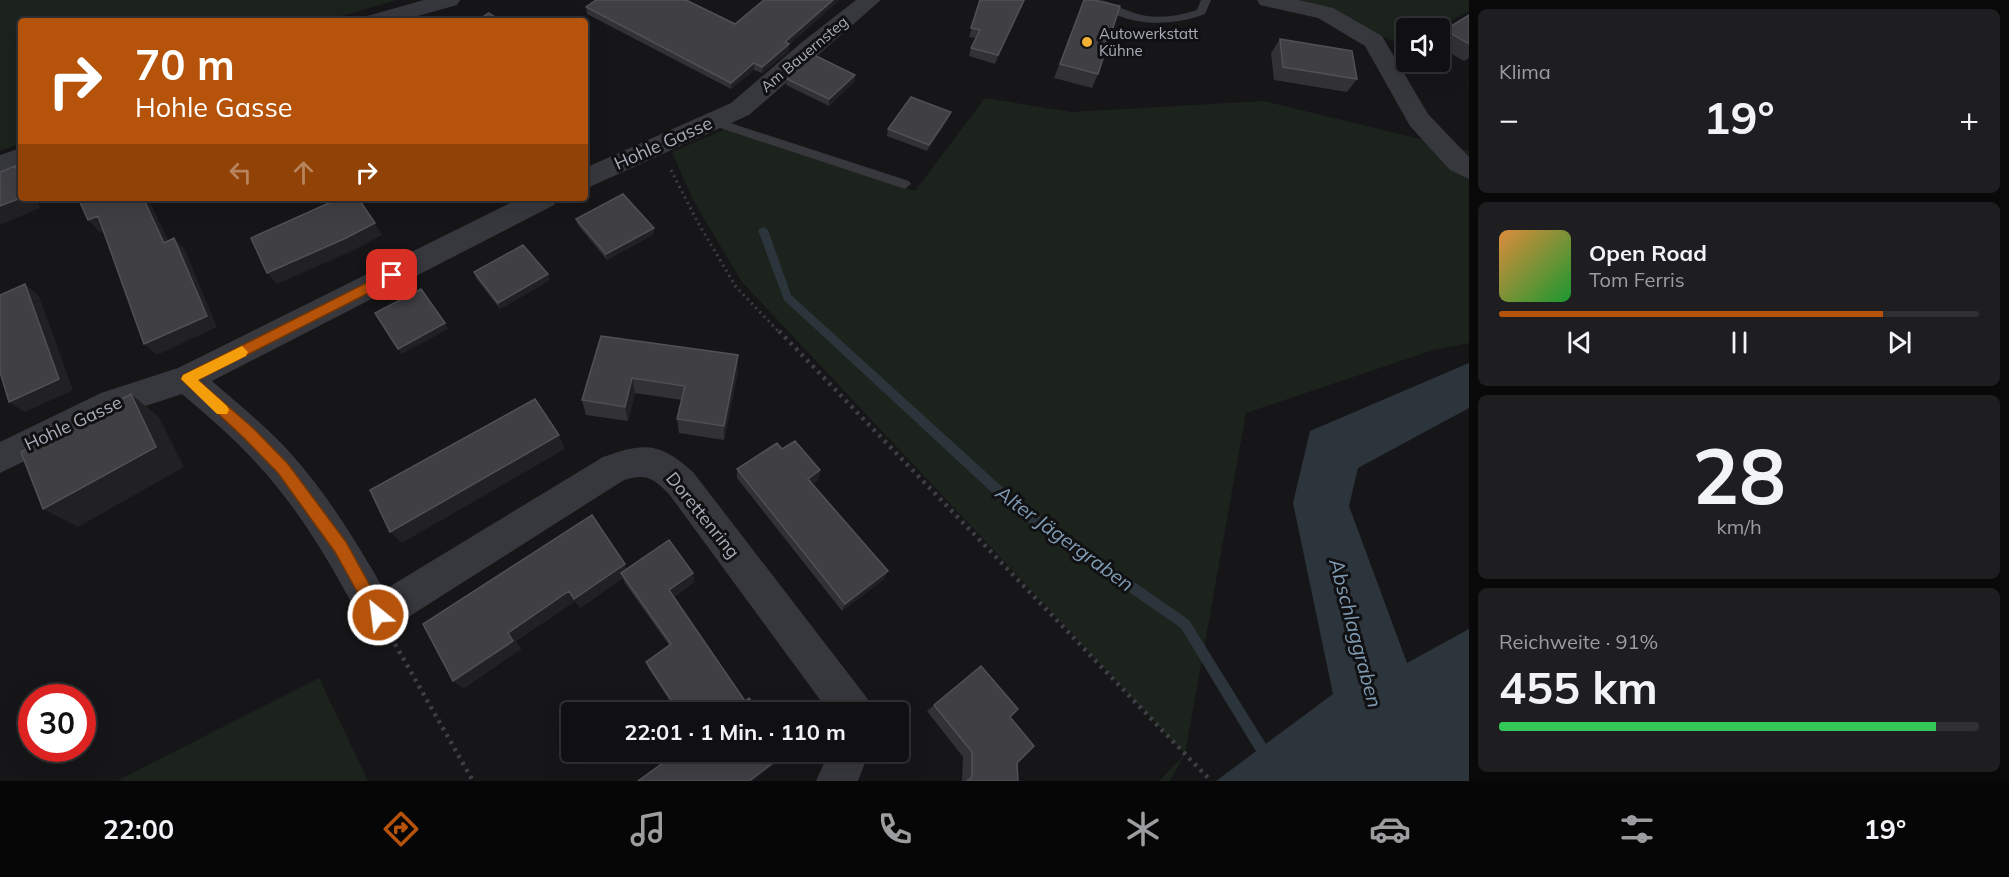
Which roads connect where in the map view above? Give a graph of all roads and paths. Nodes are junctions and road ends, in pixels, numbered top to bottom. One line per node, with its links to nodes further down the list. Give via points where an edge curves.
1 (449, 0): 6 (street)
2 (870, 0): 7 (street, Am Bauernsteg)
3 (1100, 0): 4 (lane, via 1119,13 1155,21 1182,20 1201,12)
4 (1206, 0)
5 (1268, 0): 12 (street, via 1325,14 1374,41 1419,120)
6 (386, 18)
7 (740, 109): 8 (street, Hohle Gasse)
8 (712, 121): 9 (street, Hohle Gasse); 14 (lane)
9 (658, 145): 13 (street, Hohle Gasse); 23 (path, via 736,286)
10 (18, 158): 11 (street)
11 (0, 165)
12 (1469, 171)
13 (588, 178)
14 (905, 184)
15 (532, 201): 16 (street, Hohle Gasse)
16 (188, 379): 17 (street, Hohle Gasse, via 112,403); 18 (street, via 283,468 340,547)
17 (0, 458)
18 (378, 615): 19 (street, Dorettenring, via 615,468 638,461 662,465 681,483); 21 (path)
19 (845, 702)
20 (846, 762): 22 (street)
21 (473, 781)
22 (836, 781)
23 (1211, 781)

